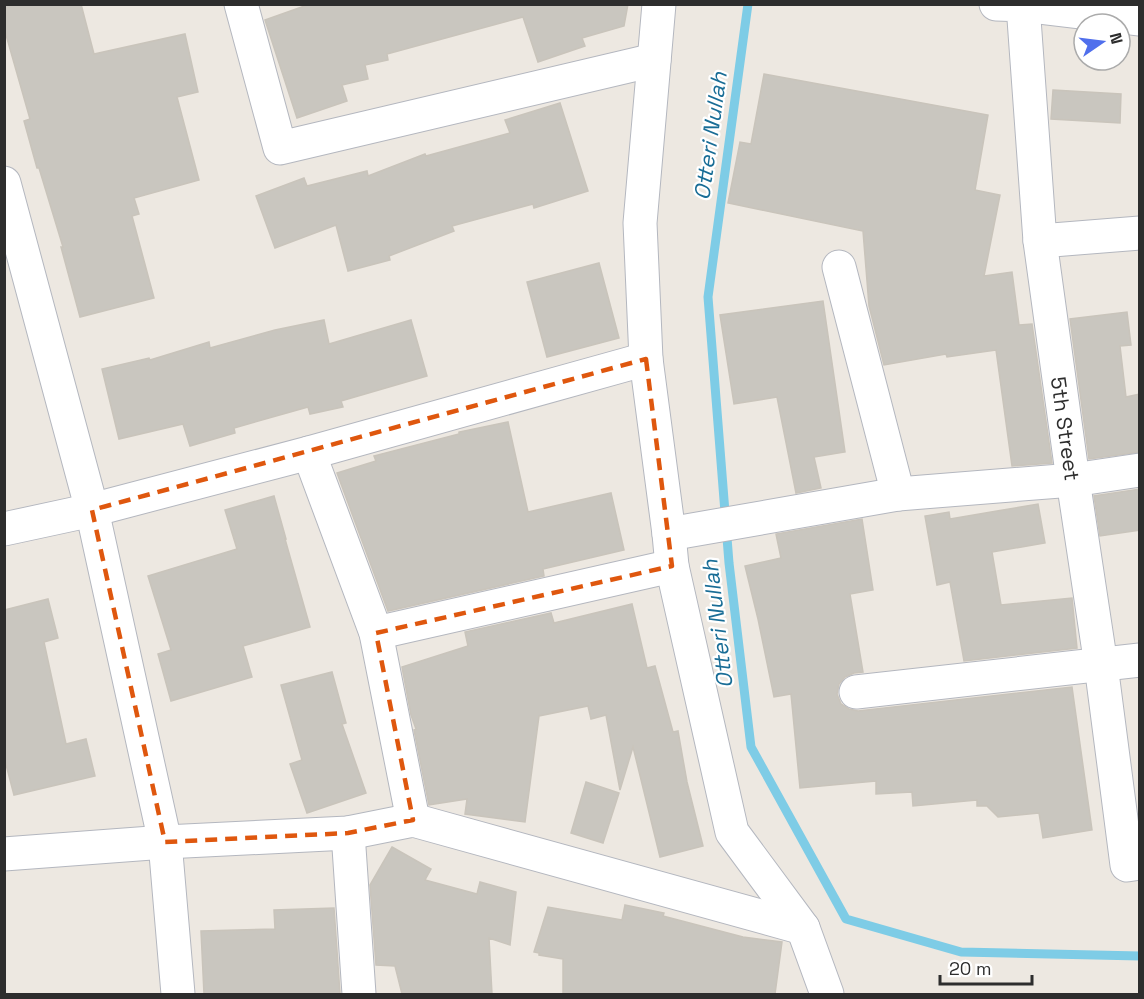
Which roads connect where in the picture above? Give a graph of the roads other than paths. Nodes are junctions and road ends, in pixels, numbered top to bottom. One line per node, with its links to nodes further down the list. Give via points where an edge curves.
1 (241, 4): 5 (street, via 280,148)
2 (659, 4): 5 (street)
3 (1010, 5): 4 (street); 8 (street, 5th Street)
4 (1140, 19)
5 (654, 60): 10 (street, via 640,223)
6 (4, 183): 15 (street)
7 (1140, 233): 8 (street)
8 (1040, 241): 13 (street, 5th Street)
9 (839, 267): 14 (street)
10 (646, 359): 11 (street); 17 (street)
11 (309, 453): 15 (street); 19 (street)
12 (1140, 470): 13 (street)
13 (1073, 480): 14 (street); 21 (street, 5th Street)
14 (898, 494): 17 (street)
15 (92, 510): 16 (street); 25 (street)
16 (4, 529)
17 (683, 532): 18 (street)
18 (672, 566): 19 (street); 28 (street, via 732,832)
19 (376, 633): 23 (street)
20 (1140, 660): 21 (street)
21 (1101, 665): 22 (street); 27 (street, 5th Street, via 1127,865)
22 (856, 692)
23 (413, 820): 24 (street); 28 (street)
24 (348, 833): 25 (street); 30 (street)
25 (165, 843): 26 (street); 29 (street)
26 (4, 854)
27 (1140, 863)
28 (803, 928): 31 (street)
29 (177, 994)
30 (359, 994)
31 (827, 994)

